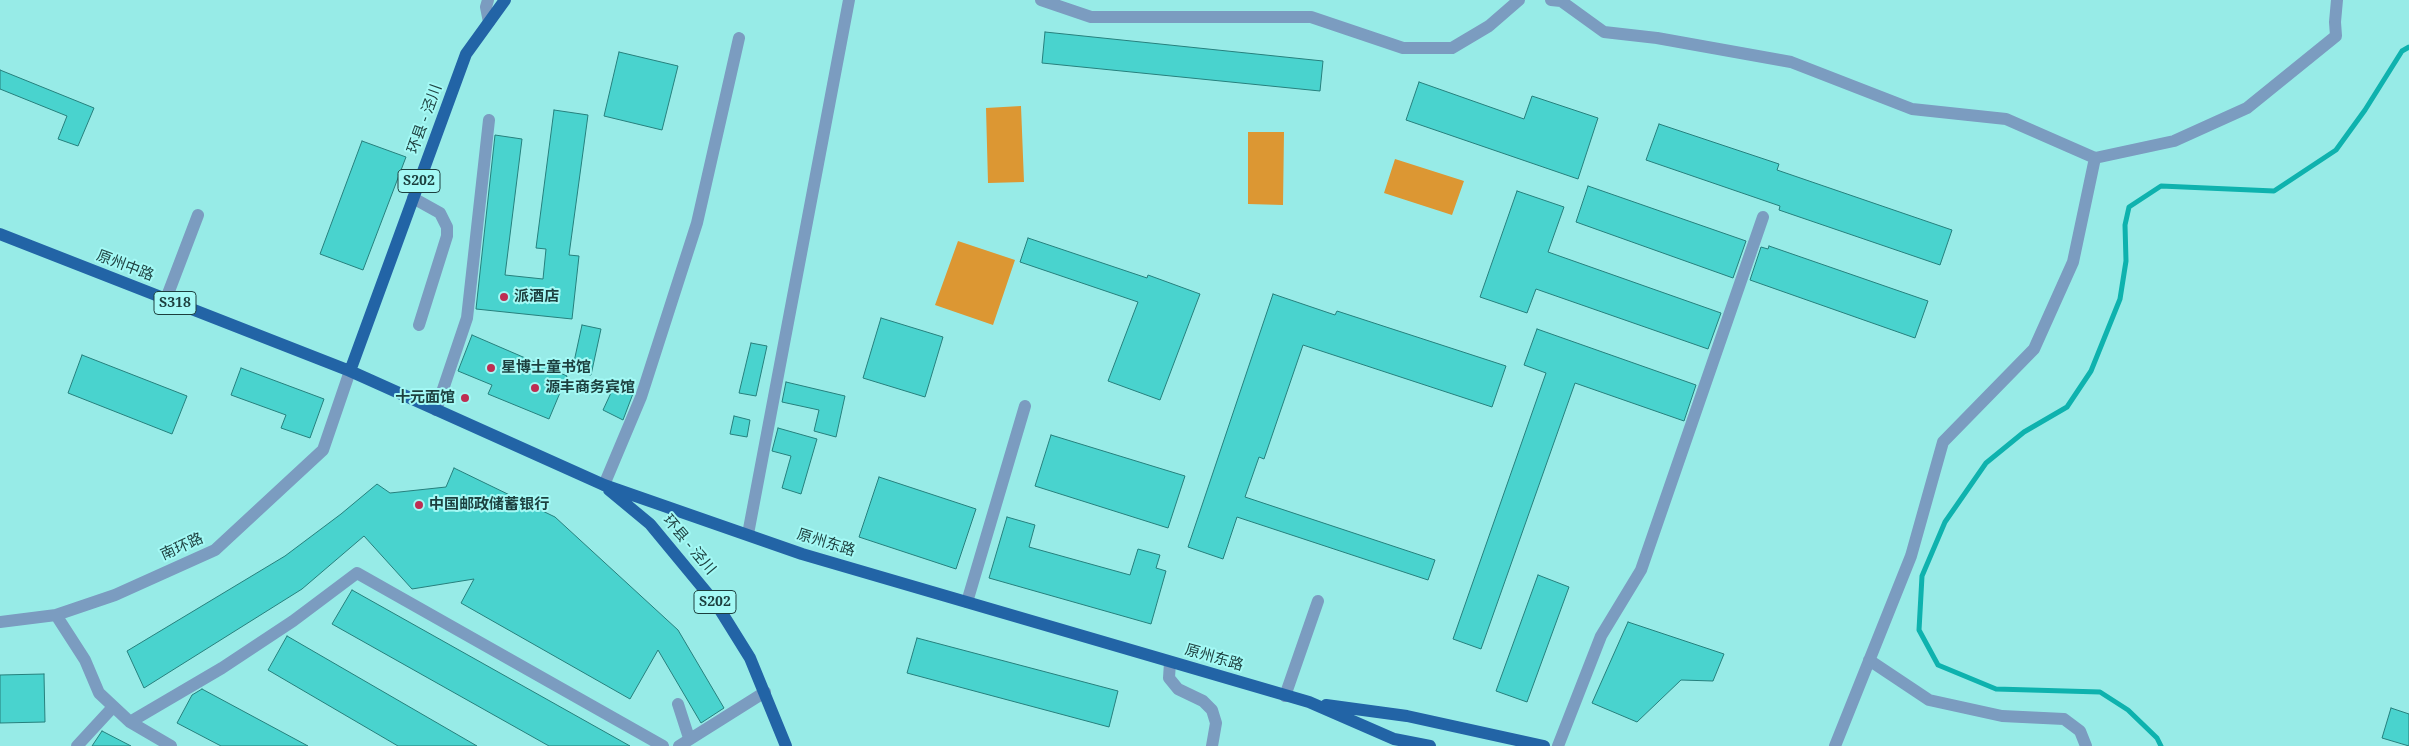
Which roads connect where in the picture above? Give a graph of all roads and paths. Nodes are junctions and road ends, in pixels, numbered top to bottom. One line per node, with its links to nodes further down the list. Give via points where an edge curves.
1 (488, 0): 8 (street)
2 (505, 0): 8 (main road, 环县 - 泾川 / S202)
3 (849, 0): 22 (street)
4 (1041, 0): 5 (street, via 1091,17 1311,17 1403,48 1452,48 1489,26)
5 (1519, 0)
6 (1551, 0): 11 (street, via 1561,1 1604,32 1791,62 1912,109 2006,119)
7 (2337, 0): 11 (street, via 2336,36 2246,108 2174,141)
8 (489, 22): 12 (main road, 环县 - 泾川 / S202, via 466,54)
9 (739, 38): 21 (street, via 697,223 640,397)
10 (490, 120): 20 (street, via 467,318)
11 (2096, 158): 27 (street, via 2073,262 2034,348 1943,442 1911,556)
12 (413, 198): 17 (street, via 440,213 447,227); 18 (main road, 环县 - 泾川 / S202)
13 (198, 216): 16 (street)
14 (1763, 218): 43 (street, via 1641,570 1601,636)
15 (0, 234): 16 (main road, 原州中路 / S318)
16 (166, 299): 18 (main road, 原州中路 / S318)
17 (419, 325)
18 (350, 371): 20 (main road, 原州东路 / S202); 25 (street, 南环路, via 323,450 215,550 114,595)
19 (1025, 406): 24 (street)
20 (436, 410): 21 (main road, 原州东路 / S202)
21 (604, 485): 22 (main road, 原州东路); 29 (main road, 环县 - 泾川 / S202, via 650,524 717,605 750,658)
22 (748, 534): 24 (main road, 原州东路, via 802,554)
23 (1318, 601): 30 (street)
24 (967, 602): 28 (main road, 原州东路)
25 (56, 615): 26 (street, 南环路); 33 (street, via 85,660 99,693)
26 (0, 622)
27 (1869, 660): 44 (street); 45 (street, via 1929,700 2002,716 2064,719 2080,731)
28 (1170, 662): 30 (main road, 原州东路); 40 (street, via 1169,678 1178,689 1203,701 1212,710 1216,723)
29 (765, 692): 35 (street); 39 (main road, 环县 - 泾川 / S202)
30 (1285, 696): 31 (main road, 原州东路)
31 (1309, 702): 41 (main road, 原州东路, via 1394,739); 42 (main road, 原州东路, via 1407,716)
32 (678, 704): 35 (street)
33 (113, 706): 34 (street); 36 (street)
34 (130, 722): 37 (street); 38 (street, via 222,668 293,621 356,573)
35 (684, 742)
36 (77, 746)
37 (171, 746)
38 (663, 746)
39 (786, 746)
40 (1212, 746)
41 (1430, 746)
42 (1544, 746)
43 (1558, 746)
44 (1835, 746)
45 (2086, 746)

